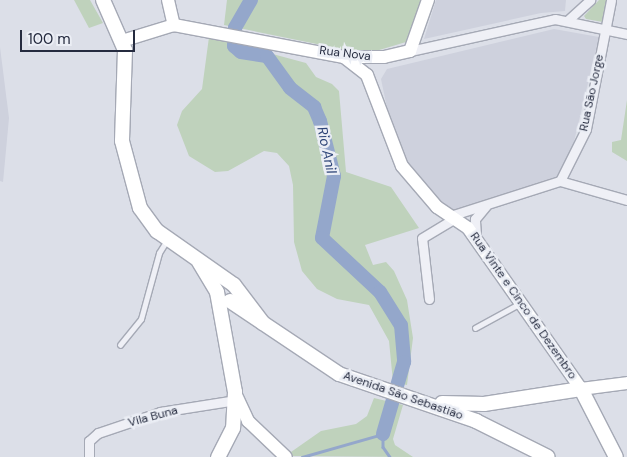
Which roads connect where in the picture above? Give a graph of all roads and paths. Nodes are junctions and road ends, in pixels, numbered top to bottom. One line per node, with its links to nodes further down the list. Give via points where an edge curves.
1 (102, 0): 10 (main road)
2 (168, 0): 7 (main road)
3 (428, 0): 11 (main road)
4 (590, 0): 6 (street)
5 (611, 0): 8 (street, Rua São Jorge)
6 (568, 20): 8 (street, Rua Nova); 11 (street, Rua Nova, via 534,22)
7 (174, 25): 10 (main road, Rua Nova); 12 (main road, Rua Nova)
8 (606, 29): 9 (street, Rua Nova); 15 (street, Rua São Jorge, via 586,129)
9 (627, 34)
10 (122, 41): 19 (main road, via 127,60 122,129 126,166 140,208)
11 (410, 51): 13 (main road, Rua Nova)
12 (344, 57): 13 (main road, Rua Nova); 14 (main road, Rua Vinte e Cinco de Dezembro, via 363,70)
13 (384, 58): 14 (main road, Rua Vinte e Cinco de Dezembro, via 374,70)
14 (374, 92): 18 (main road, Rua Vinte e Cinco de Dezembro, via 402,166 437,207)
15 (560, 181): 16 (street); 17 (street)
16 (627, 200)
17 (486, 205): 18 (street); 20 (street, via 474,223)
18 (452, 217): 20 (main road, Rua Vinte e Cinco de Dezembro); 24 (street, via 422,238)
19 (168, 239): 21 (main road); 28 (lane, via 159,253 141,319)
20 (479, 242): 25 (main road, Rua Vinte e Cinco de Dezembro)
21 (188, 251): 22 (main road, Avenida São Sebastião); 23 (main road, via 203,266)
22 (234, 286): 23 (main road, via 220,284); 26 (main road, Avenida São Sebastião)
23 (223, 298): 26 (main road, Avenida São Sebastião); 31 (main road, via 225,338)
24 (429, 299)
25 (522, 302): 27 (lane); 30 (main road, Rua Vinte e Cinco de Dezembro)
26 (263, 323): 32 (main road, Avenida São Sebastião, via 327,368)
27 (475, 328)
28 (120, 345)
29 (627, 383): 30 (main road)
30 (581, 389): 33 (main road); 41 (main road, Rua Vinte e Cinco de Dezembro)
31 (235, 396): 35 (main road); 36 (main road, via 244,416); 37 (street, Vila Buna, via 160,412 98,433 89,442)
32 (431, 403): 33 (main road); 34 (main road, Avenida São Sebastião)
33 (484, 404): 34 (main road, via 474,409)
34 (476, 421): 40 (main road, Avenida São Sebastião)
35 (232, 430): 36 (main road); 38 (main road)
36 (261, 436): 39 (main road)
37 (89, 457)
38 (218, 457)
39 (286, 457)
40 (548, 457)
41 (616, 457)

